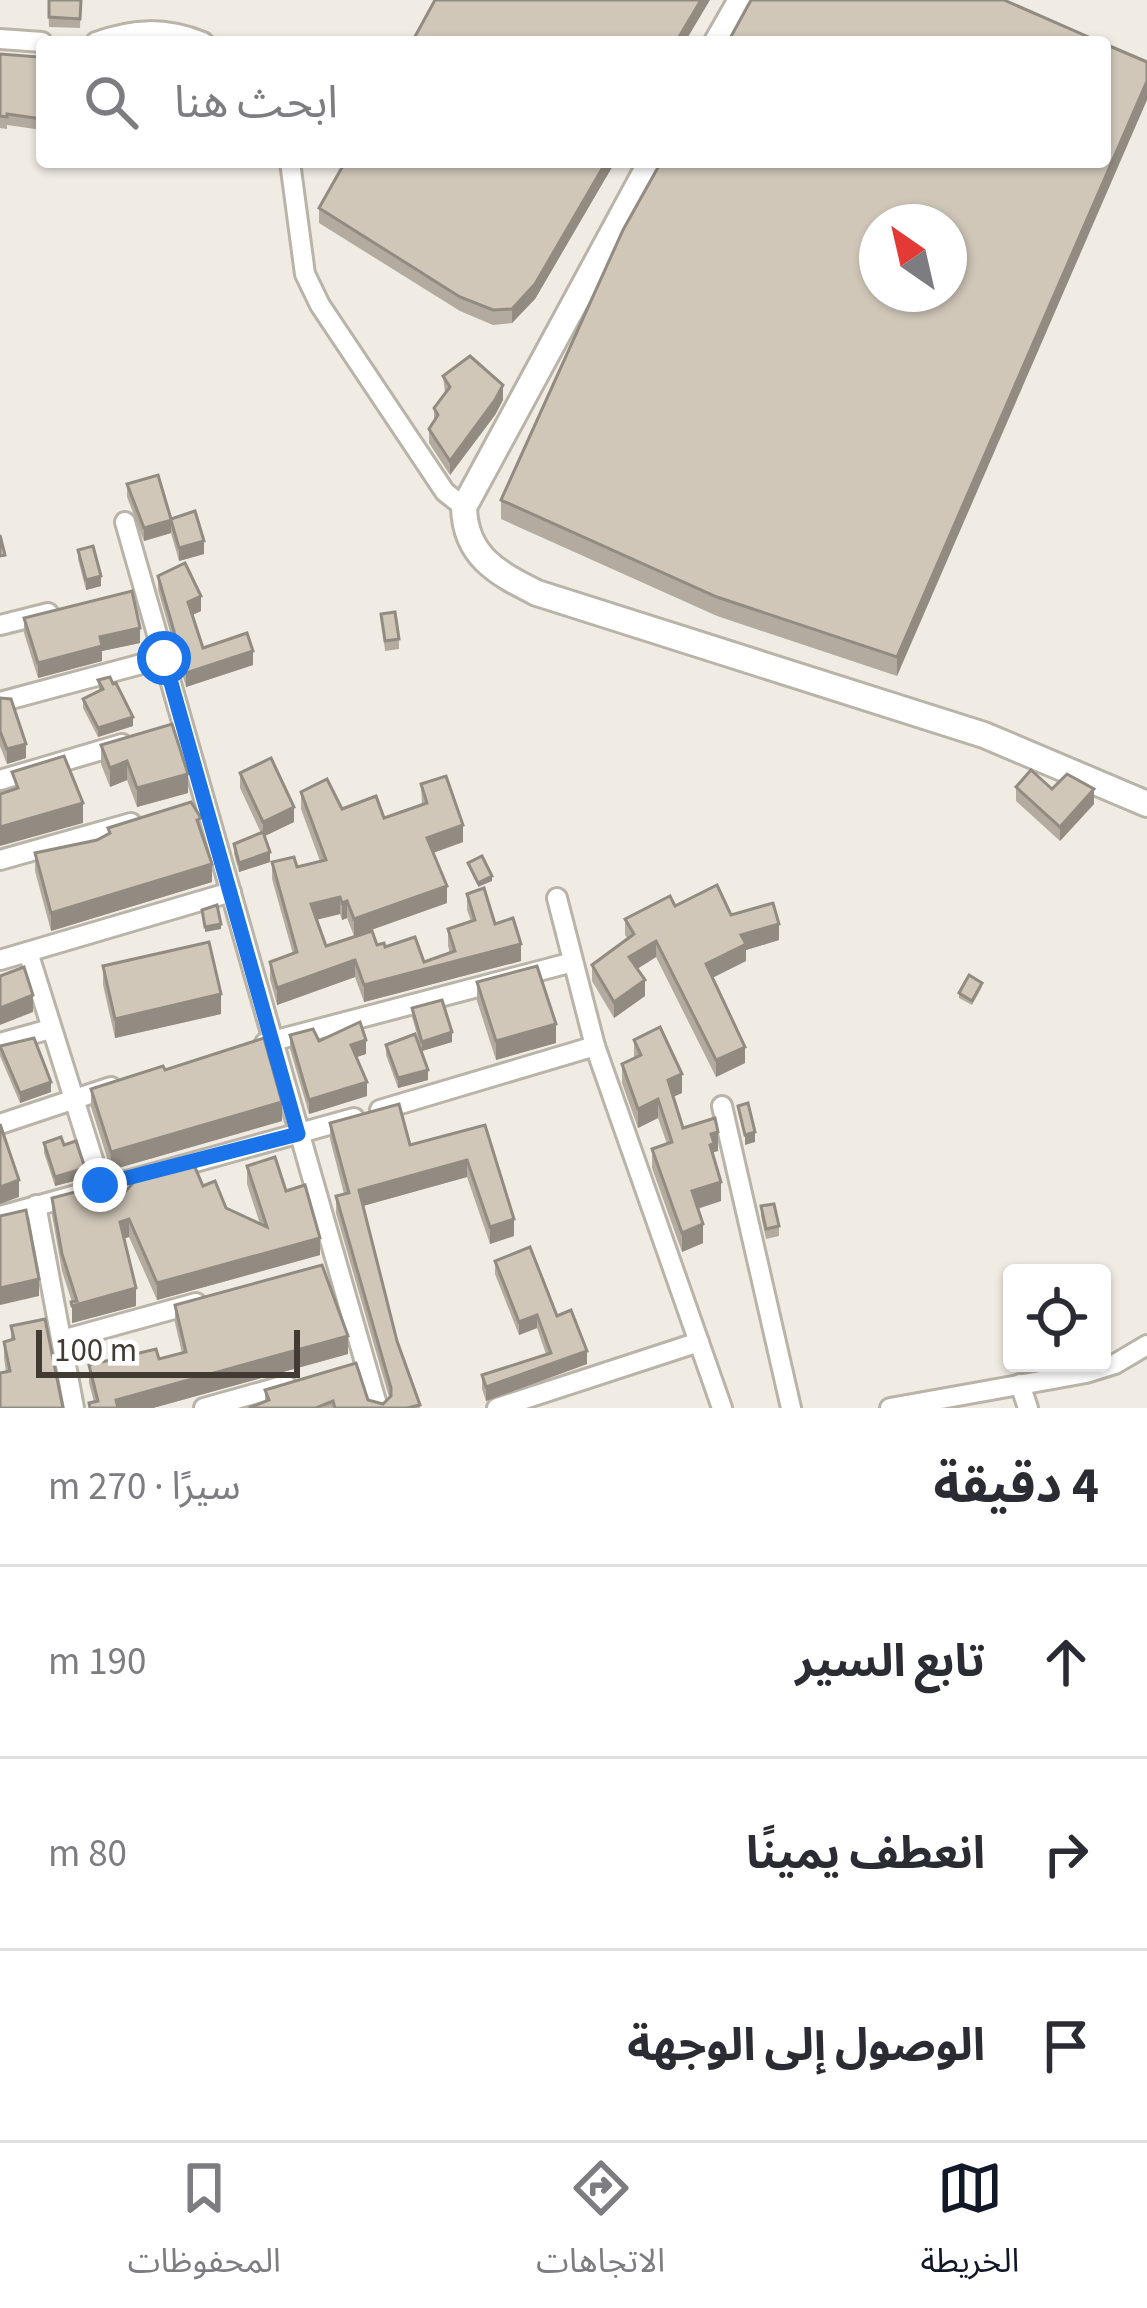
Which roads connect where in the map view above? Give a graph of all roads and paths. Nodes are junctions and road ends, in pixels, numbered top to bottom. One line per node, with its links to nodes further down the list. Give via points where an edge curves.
1 (741, 0): 4 (street)
2 (113, 36): 3 (street, via 163,29)
3 (185, 36)
4 (721, 36)
5 (0, 40): 6 (street)
6 (36, 42)
7 (291, 168): 9 (street, via 305,274 320,305 445,492)
8 (648, 168): 9 (street)
9 (464, 507): 22 (street, via 464,529 486,564 537,593 984,734)
10 (125, 522): 11 (street)
11 (144, 589): 12 (street); 15 (street)
12 (124, 594)
13 (62, 610): 14 (street)
14 (0, 626)
15 (164, 658): 16 (street); 17 (street)
16 (0, 702)
17 (184, 725): 18 (street); 21 (street)
18 (161, 732)
19 (138, 739): 20 (street)
20 (0, 780)
21 (205, 802): 23 (street); 26 (street)
22 (1147, 804)
23 (182, 808)
24 (160, 814): 25 (street)
25 (0, 860)
26 (231, 892): 28 (street); 32 (street)
27 (557, 898): 30 (street)
28 (28, 952): 29 (street); 31 (street)
29 (0, 960)
30 (574, 962): 32 (street); 34 (street)
31 (50, 1029): 33 (street); 37 (street)
32 (273, 1040): 35 (street); 40 (street)
33 (0, 1043)
34 (596, 1046): 40 (street); 48 (street)
35 (250, 1047)
36 (138, 1079): 37 (street)
37 (71, 1099): 39 (street); 41 (street)
38 (722, 1106): 59 (street)
39 (0, 1124)
40 (298, 1134): 41 (street); 44 (street)
41 (100, 1185): 42 (street)
42 (36, 1205): 43 (street); 47 (street)
43 (0, 1216)
44 (336, 1265): 45 (street); 50 (street)
45 (313, 1272)
46 (222, 1296): 47 (street)
47 (62, 1340): 54 (street)
48 (699, 1342): 57 (street); 58 (street)
49 (1147, 1345): 53 (street, via 1086,1373)
50 (365, 1364): 51 (street); 56 (street)
51 (343, 1370)
52 (300, 1382): 55 (street)
53 (1020, 1384): 60 (street); 61 (street)
54 (74, 1408)
55 (204, 1408)
56 (378, 1408)
57 (497, 1408)
58 (722, 1408)
59 (790, 1408)
60 (890, 1408)
61 (1028, 1408)

